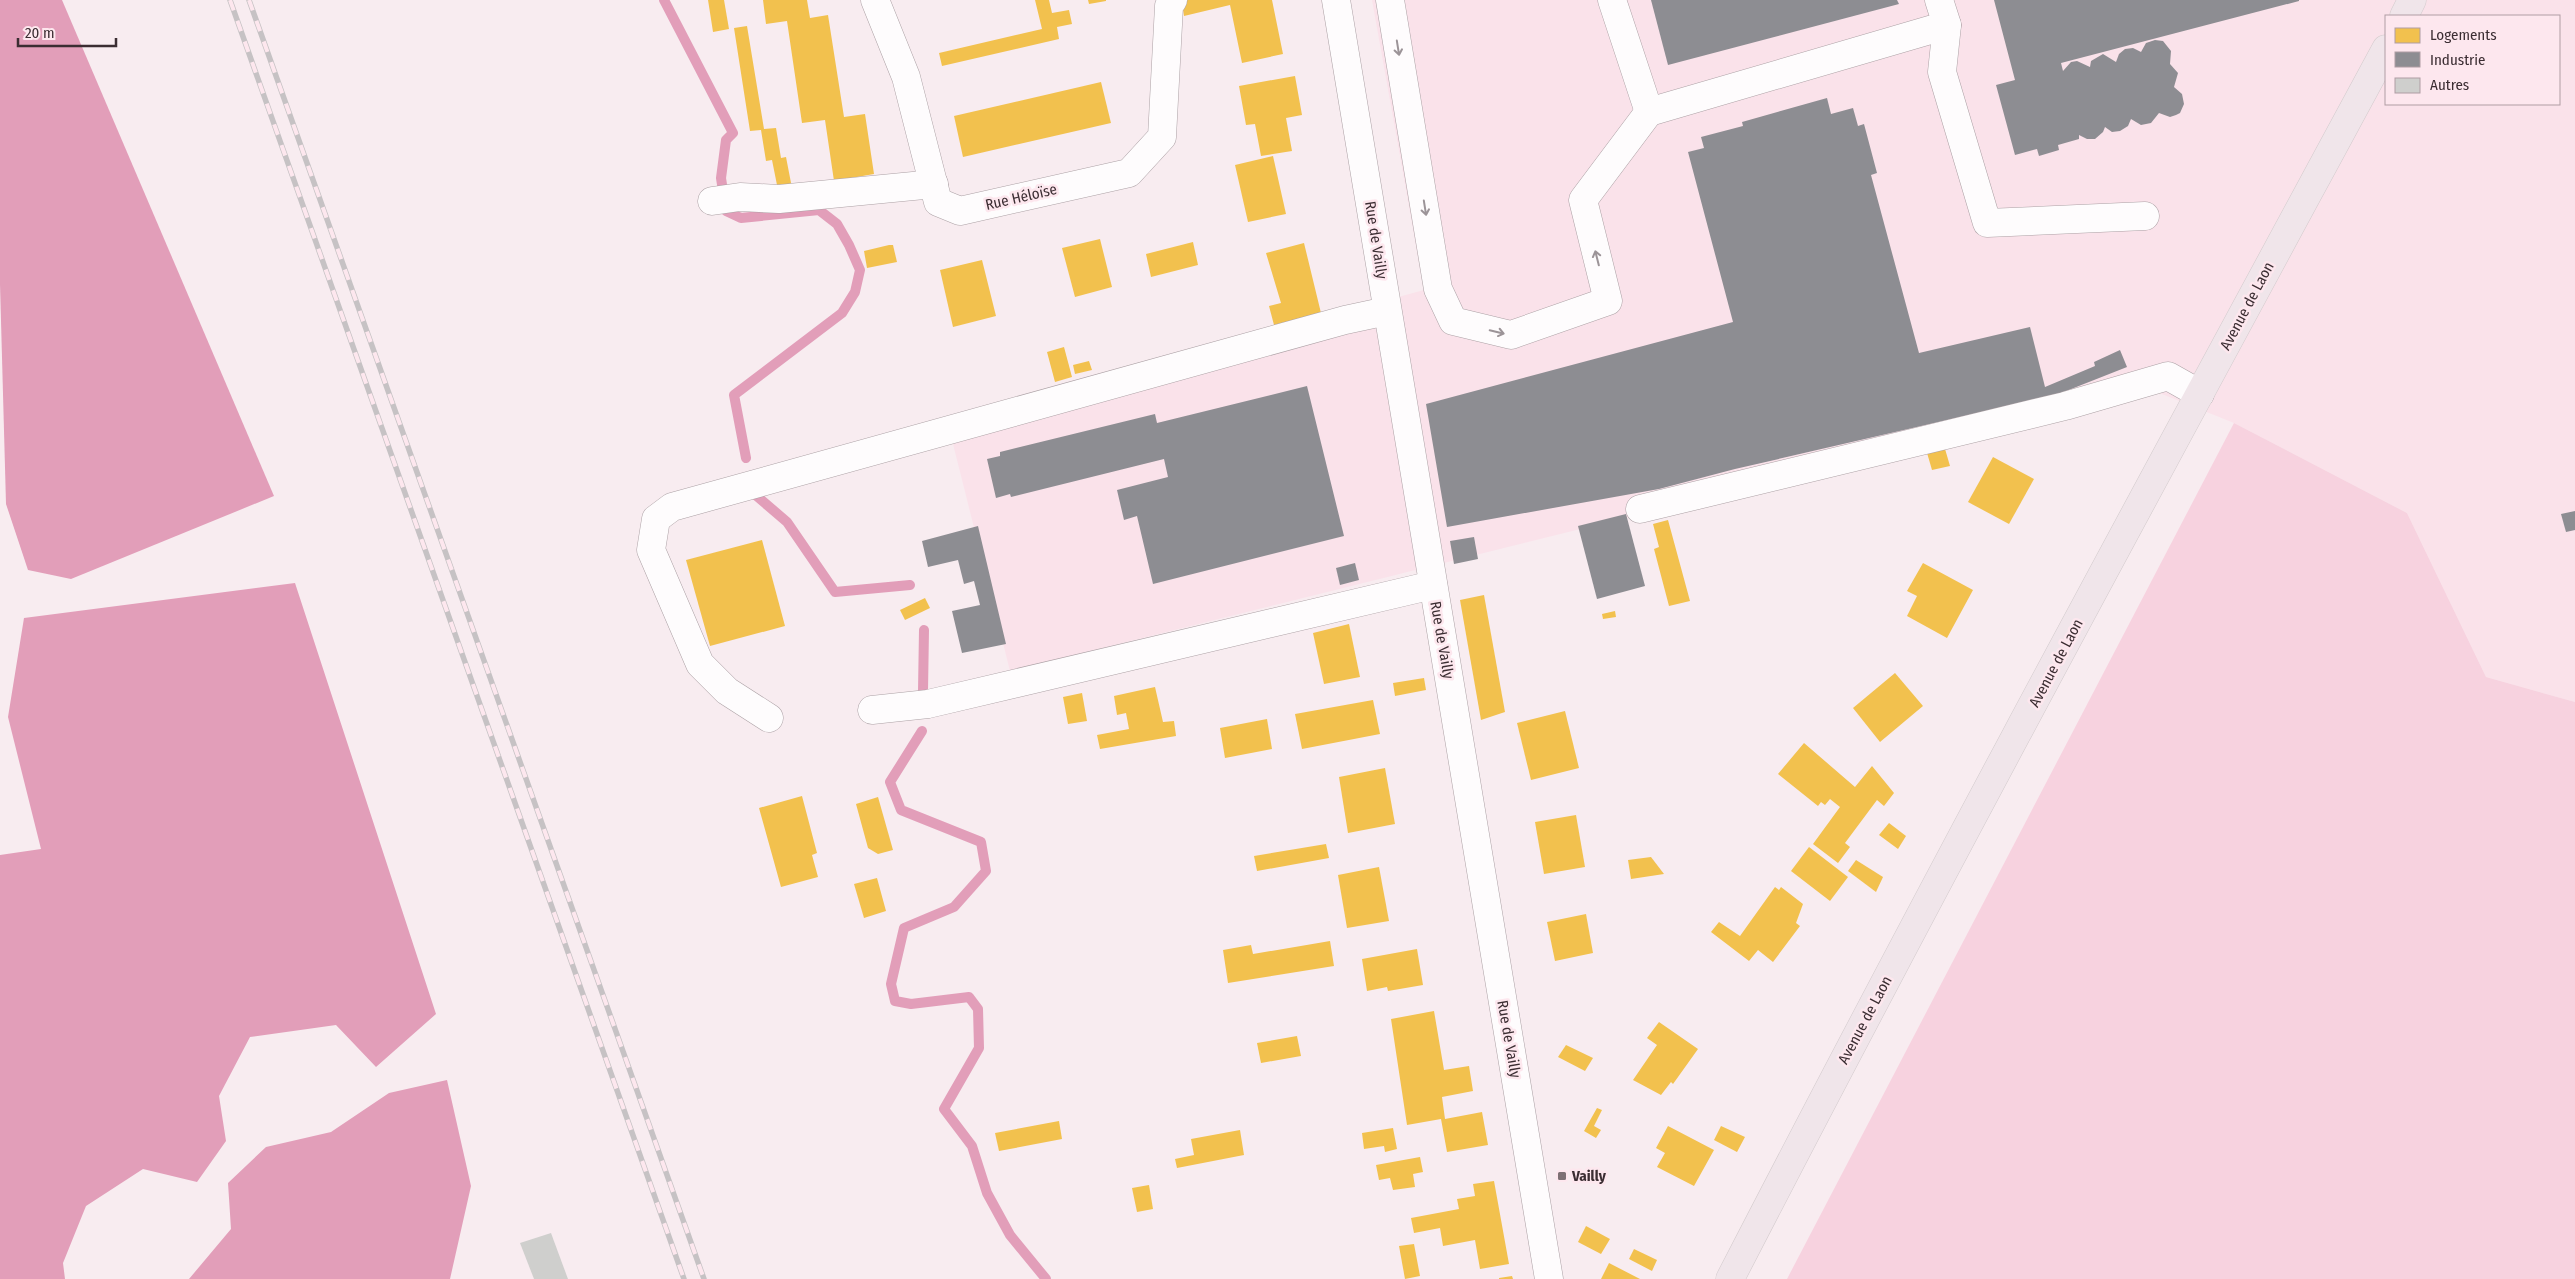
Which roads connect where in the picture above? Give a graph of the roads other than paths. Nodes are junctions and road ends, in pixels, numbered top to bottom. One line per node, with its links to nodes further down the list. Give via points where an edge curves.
1 (875, 0): 12 (street, Rue Héloïse, via 906,77)
2 (1173, 0): 12 (street, Rue Héloïse, via 1169,6 1162,137 1129,174 960,211 938,202)
3 (1336, 0): 15 (street, Rue de Vailly)
4 (1390, 0): 11 (street, one-way to 11, via 1438,289 1453,321 1511,335 1608,301 1583,200)
5 (1612, 0): 11 (street)
6 (1938, 0): 9 (street)
7 (2412, 0): 8 (main road)
8 (2404, 15)
9 (1947, 25): 11 (street); 14 (street, via 1942,72 1988,223)
10 (2385, 51): 16 (main road, Avenue de Laon)
11 (1649, 112)
12 (934, 184): 13 (street, via 779,199)
13 (712, 201)
14 (2145, 216)
15 (1387, 311): 18 (street, Rue de Vailly); 20 (street, via 672,507 656,519 651,550 700,664 727,691)
16 (2200, 394): 17 (street, via 2168,376 2065,406); 22 (main road, Avenue de Laon)
17 (1640, 509)
18 (1433, 584): 19 (street, via 928,704); 21 (street, Rue de Vailly)
19 (872, 710)
20 (769, 718)
21 (1549, 1279)
22 (1730, 1279)

